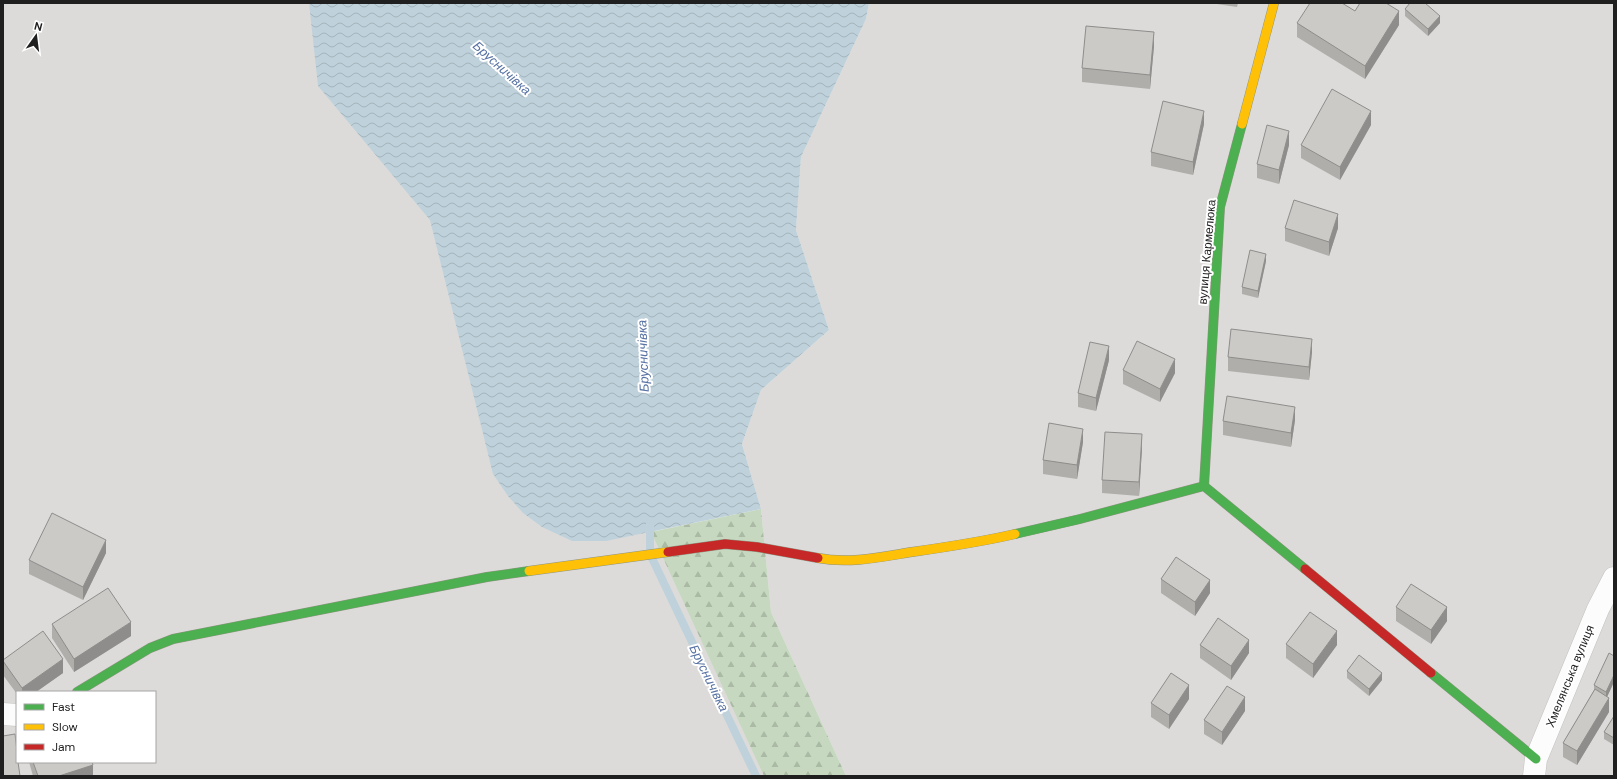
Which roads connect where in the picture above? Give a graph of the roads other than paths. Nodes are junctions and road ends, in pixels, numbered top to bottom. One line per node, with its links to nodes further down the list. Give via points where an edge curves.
1 (1274, 3): 2 (street, вулиця Кармелюка, via 1220,207)
2 (1204, 486): 4 (street, via 983,542 868,560 829,560 725,544 486,577 172,639 144,651); 7 (street)
3 (1614, 578): 7 (street, Хмелянська вулиця, via 1598,609)
4 (79, 691)
5 (3, 714): 6 (street)
6 (16, 715)
7 (1535, 768)

